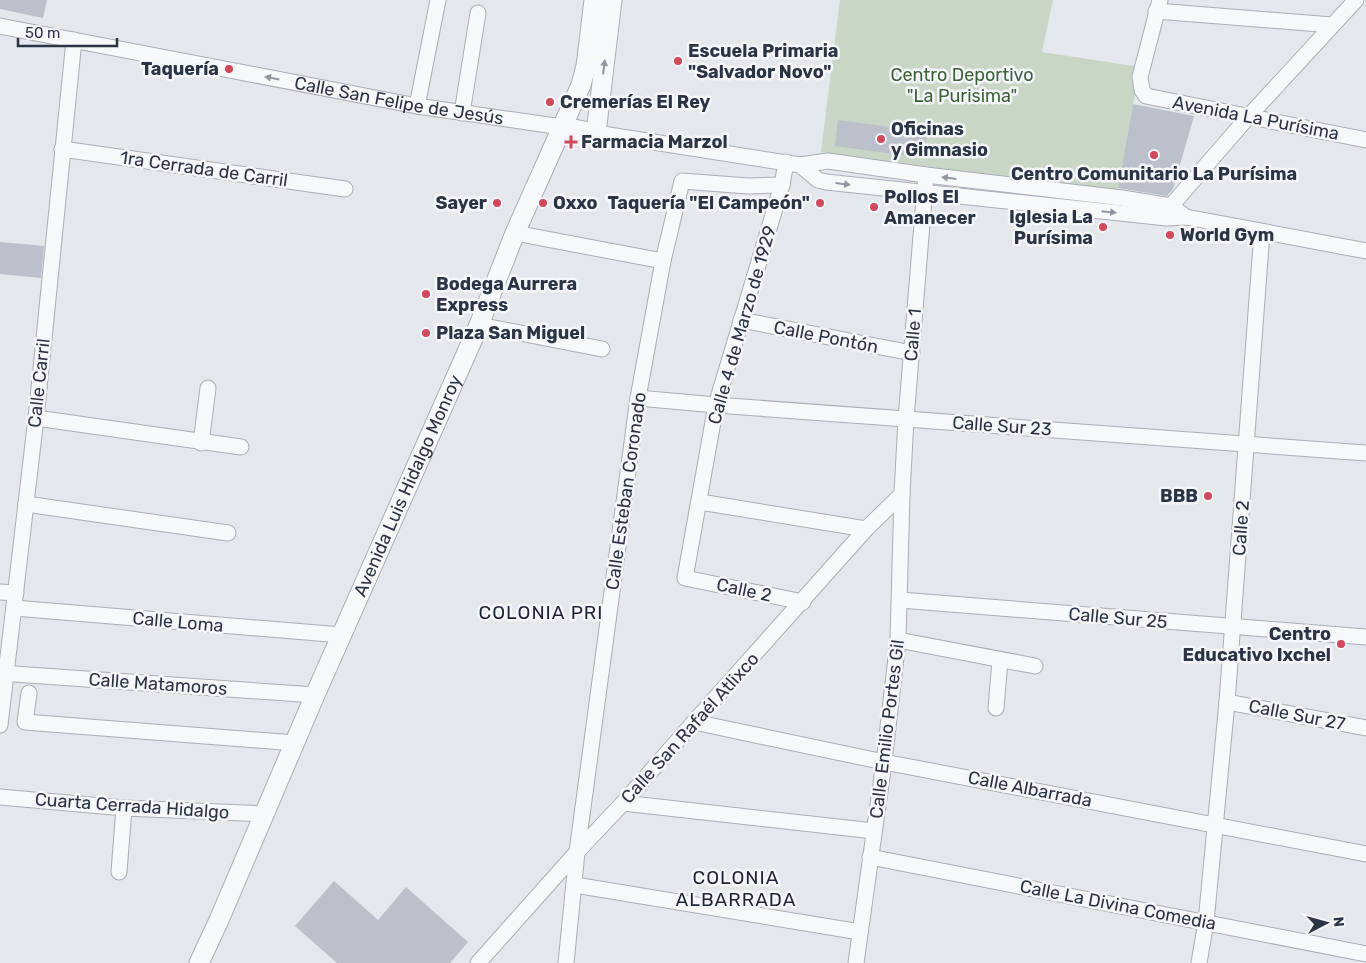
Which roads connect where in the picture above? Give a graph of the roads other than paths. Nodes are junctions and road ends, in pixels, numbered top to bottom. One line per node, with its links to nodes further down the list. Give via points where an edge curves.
1 (438, 0): 10 (street)
2 (594, 0): 13 (street, Avenida Luis Hidalgo Monroy, via 586,66)
3 (612, 0): 14 (street, one-way to 3)
4 (1356, 0): 7 (street)
5 (1158, 6): 7 (street); 12 (street, Avenida La Purísima, via 1140,77 1146,96)
6 (478, 13): 11 (street)
7 (1332, 25): 12 (street)
8 (0, 26): 9 (street, Calle San Felipe de Jesús)
9 (74, 40): 10 (street, Calle San Felipe de Jesús, one-way to 9); 16 (street, Calle Carril)
10 (417, 106): 11 (street, Calle San Felipe de Jesús)
11 (462, 114): 13 (street, Calle San Felipe de Jesús)
12 (1248, 117): 15 (street, Avenida La Purísima); 22 (street)
13 (562, 127): 14 (street, Calle San Felipe de Jesús); 24 (street, Avenida Luis Hidalgo Monroy)
14 (596, 132): 17 (street, Calle San Felipe de Jesús)
15 (1366, 140)
16 (62, 149): 20 (street, 1ra Cerrada de Carril); 34 (street, Calle Carril)
17 (793, 163): 18 (street, Calle San Felipe de Jesús, via 828,160); 19 (street, Calle 4 de Marzo de 1929); 21 (street, one-way to 21, via 826,182)
18 (926, 175): 21 (street, Calle 1); 22 (street, Calle San Felipe de Jesús, one-way to 18, via 1122,198)
19 (782, 185): 26 (street, Calle Esteban Coronado, via 682,181); 27 (street, Calle 4 de Marzo de 1929)
20 (345, 189)
21 (924, 194): 22 (street, one-way to 22); 30 (street, Calle 1)
22 (1169, 212): 23 (street)
23 (1262, 232): 25 (street); 37 (street, Calle 2)
24 (515, 233): 26 (street); 28 (street, Avenida Luis Hidalgo Monroy)
25 (1366, 251)
26 (663, 261): 32 (street, Calle Esteban Coronado)
27 (741, 320): 30 (street, Calle Pontón); 33 (street, Calle 4 de Marzo de 1929)
28 (479, 325): 29 (street); 51 (street, Avenida Luis Hidalgo Monroy)
29 (602, 349)
30 (912, 353): 35 (street, Calle 1)
31 (208, 388): 36 (street)
32 (638, 398): 33 (street, Calle Sur 23); 72 (street, Calle Esteban Coronado)
33 (716, 405): 35 (street, Calle Sur 23); 41 (street, Calle 4 de Marzo de 1929)
34 (36, 418): 36 (street); 42 (street, Calle Carril)
35 (906, 419): 37 (street, Calle Sur 23); 40 (street, Calle 1)
36 (201, 442): 38 (street)
37 (1247, 443): 39 (street, Calle Sur 23); 50 (street, Calle 2)
38 (241, 447)
39 (1366, 453)
40 (902, 494): 43 (street, Calle San Rafaél Atlixco); 47 (street, Calle Emilio Portes Gil)
41 (700, 502): 43 (street); 45 (street, Calle 4 de Marzo de 1929)
42 (26, 504): 44 (street); 48 (street, Calle Carril)
43 (866, 529): 49 (street, Calle San Rafaél Atlixco)
44 (228, 533)
45 (685, 578): 49 (street, Calle 2)
46 (0, 592): 48 (street, Calle Loma)
47 (900, 600): 50 (street, Calle Sur 25); 53 (street, Calle Emilio Portes Gil)
48 (15, 601): 51 (street, Calle Loma); 56 (street, Calle Carril)
49 (802, 602): 61 (street, Calle San Rafaél Atlixco)
50 (1233, 627): 52 (street, Calle Sur 25); 59 (street, Calle 2)
51 (342, 635): 58 (street, Avenida Luis Hidalgo Monroy)
52 (1366, 637)
53 (898, 640): 54 (street); 65 (street, Calle Emilio Portes Gil)
54 (1000, 660): 55 (street); 60 (street)
55 (1035, 666)
56 (3, 674): 58 (street, Calle Matamoros); 62 (street, Calle Carril)
57 (30, 693): 64 (street, via 25,722)
58 (315, 695): 64 (street, Avenida Luis Hidalgo Monroy)
59 (1227, 702): 63 (street, Calle Sur 27); 70 (street, Calle 2)
60 (996, 708)
61 (694, 722): 65 (street, Calle Albarrada); 67 (street, Calle San Rafaél Atlixco)
62 (0, 725)
63 (1366, 728)
64 (295, 743): 69 (street, Avenida Luis Hidalgo Monroy)
65 (884, 762): 70 (street, Calle Albarrada); 71 (street, Calle Emilio Portes Gil)
66 (0, 797): 68 (street, Cuarta Cerrada Hidalgo)
67 (624, 803): 71 (street); 72 (street, Calle San Rafaél Atlixco)
68 (124, 808): 69 (street, Cuarta Cerrada Hidalgo); 75 (street)
69 (265, 814): 81 (street, Avenida Luis Hidalgo Monroy)
70 (1216, 825): 73 (street, Calle Albarrada); 77 (street, Calle 2)
71 (874, 831): 74 (street, Calle Emilio Portes Gil)
72 (577, 852): 76 (street, Calle Esteban Coronado); 80 (street, Calle San Rafaél Atlixco)
73 (1366, 854)
74 (870, 857): 77 (street, Calle La Divina Comedia); 78 (street, Calle Emilio Portes Gil)
75 (119, 872)
76 (575, 885): 78 (street); 82 (street, Calle Esteban Coronado)
77 (1206, 922): 79 (street, Calle La Divina Comedia); 84 (street, Calle 2)
78 (860, 932): 83 (street, Calle Emilio Portes Gil)
79 (1366, 954)
80 (483, 960)
81 (199, 963)
82 (566, 963)
83 (856, 963)
84 (1198, 963)

